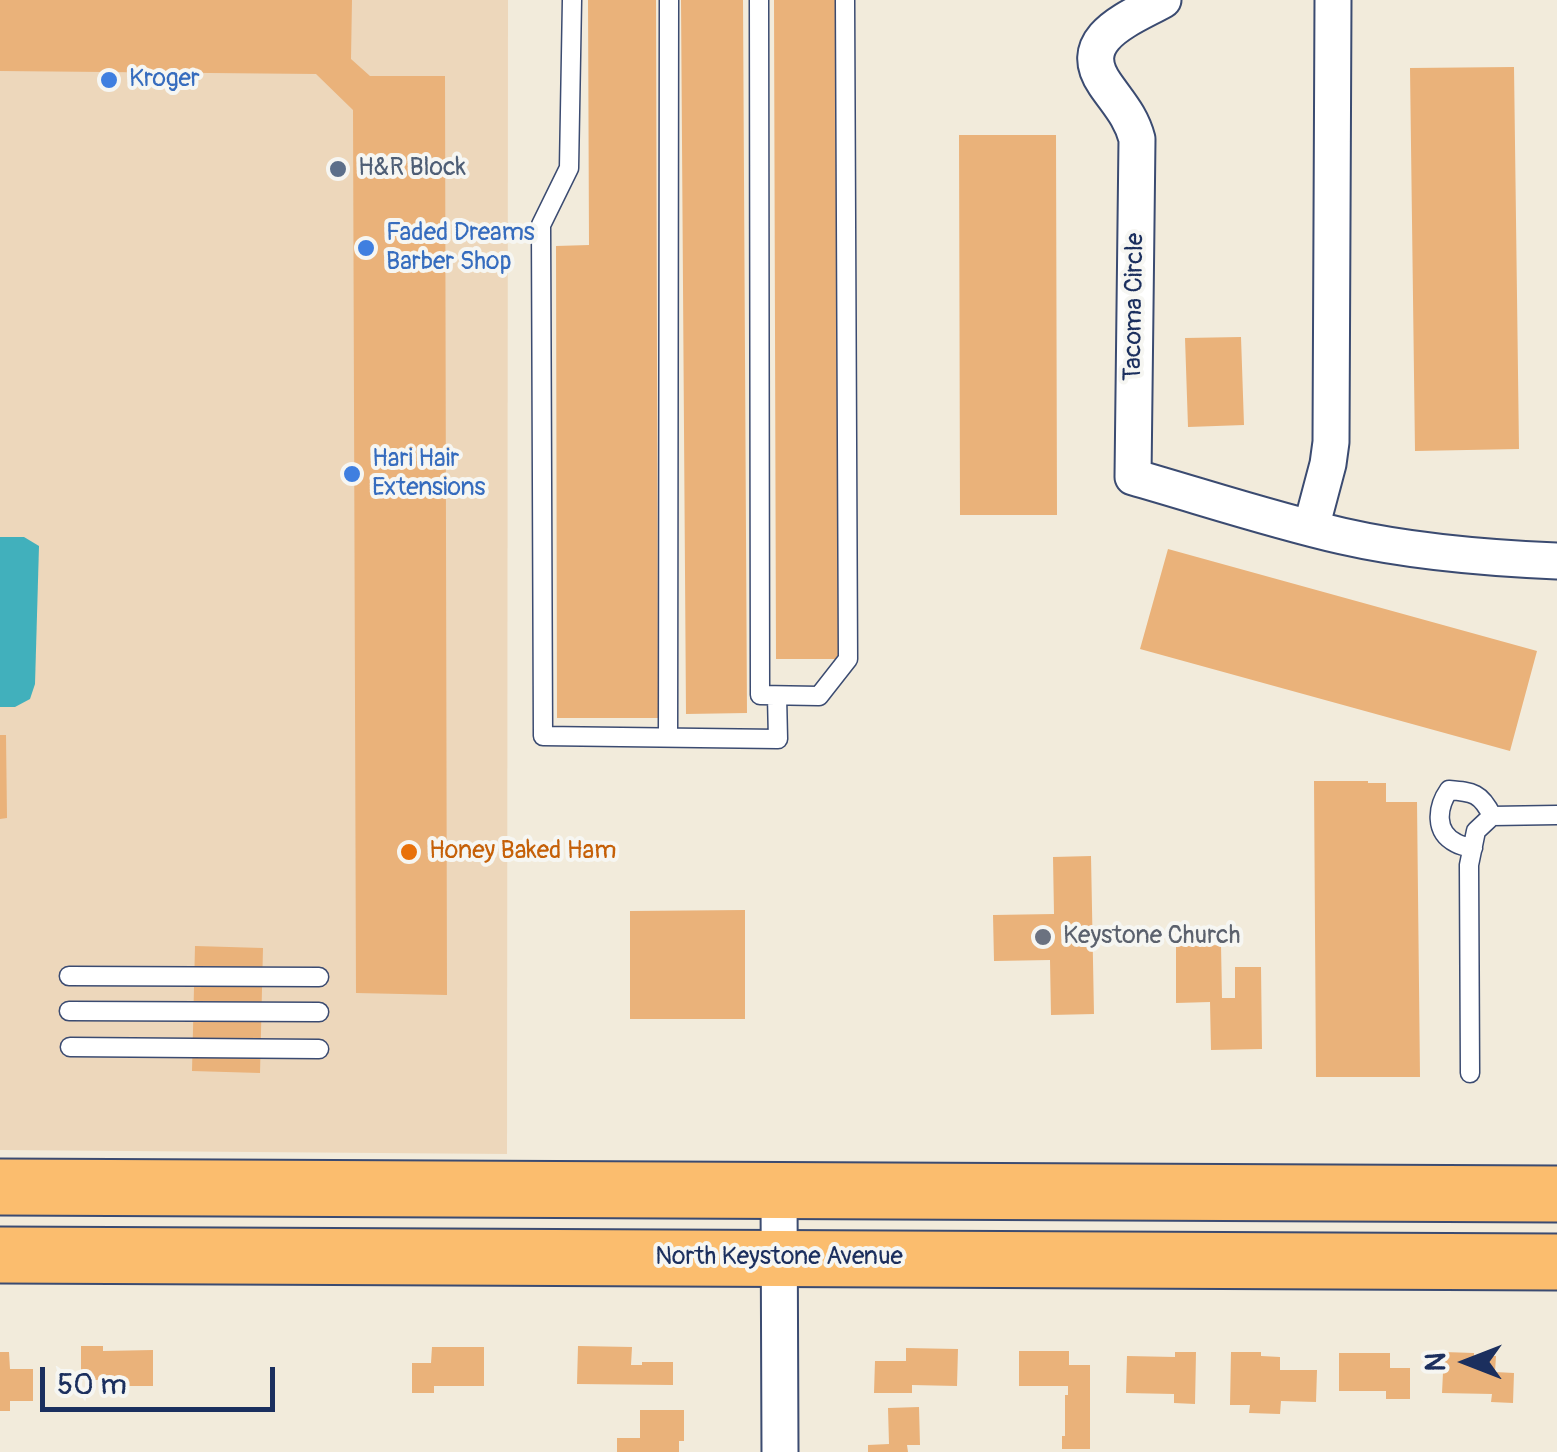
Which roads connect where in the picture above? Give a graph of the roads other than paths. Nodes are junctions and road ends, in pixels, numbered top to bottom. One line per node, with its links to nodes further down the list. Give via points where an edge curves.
1 (572, 0): 10 (lane, via 569,168 540,226 543,736)
2 (669, 0): 10 (lane)
3 (760, 0): 9 (lane, via 760,695)
4 (845, 0): 9 (lane, via 848,658 819,696)
5 (1163, 0): 7 (street, Tacoma Circle, via 1100,40 1095,64 1136,139 1134,477)
6 (1333, 0): 7 (street, via 1331,442)
7 (1311, 528): 8 (street, Tacoma Circle, via 1431,551)
8 (1557, 562)
9 (777, 696): 10 (lane, via 778,738)
10 (668, 737)
11 (1492, 816): 12 (lane); 13 (lane, via 1476,831); 13 (lane, via 1470,792 1449,790 1441,801 1442,832)
12 (1557, 816)
13 (1473, 848): 20 (lane)
14 (70, 976): 15 (lane)
15 (319, 978)
16 (70, 1011): 17 (lane)
17 (319, 1012)
18 (70, 1047): 19 (lane)
19 (319, 1049)
20 (1470, 1073)
21 (0, 1186): 22 (main road)
22 (779, 1190): 23 (main road); 25 (street)
23 (1557, 1194)
24 (0, 1254): 25 (main road, North Keystone Avenue)
25 (780, 1258): 26 (main road, North Keystone Avenue); 27 (street)
26 (1557, 1262)
27 (780, 1452)

